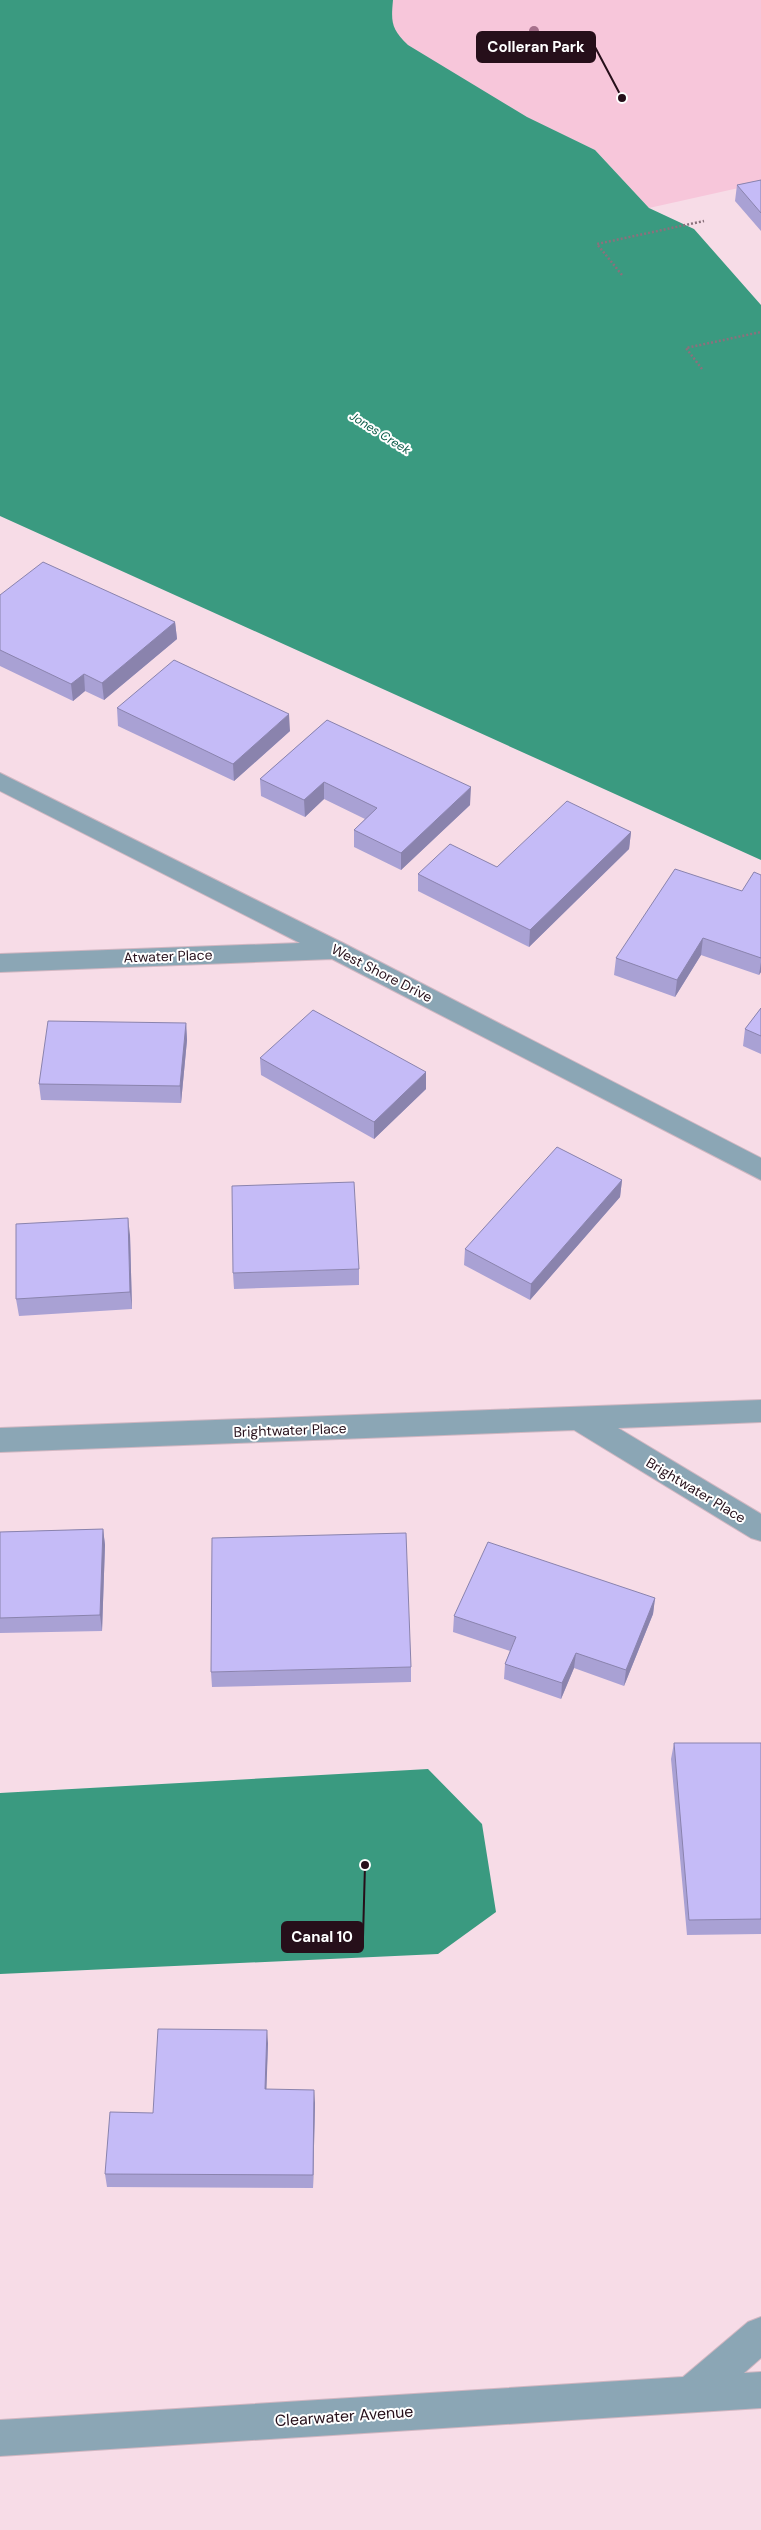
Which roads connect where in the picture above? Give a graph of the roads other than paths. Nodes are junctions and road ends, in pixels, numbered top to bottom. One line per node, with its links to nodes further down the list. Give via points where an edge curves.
1 (0, 781): 2 (street, West Shore Drive)
2 (336, 950): 3 (street, Atwater Place); 4 (street, West Shore Drive)
3 (0, 963)
4 (761, 1170)
5 (761, 1410): 6 (street, Brightwater Place)
6 (580, 1419): 7 (street, Brightwater Place); 8 (street, Brightwater Place)
7 (0, 1440)
8 (761, 1529)
9 (761, 2335): 11 (street)
10 (761, 2390): 11 (street, Clearwater Avenue)
11 (689, 2395): 12 (street, Clearwater Avenue)
12 (0, 2438)

